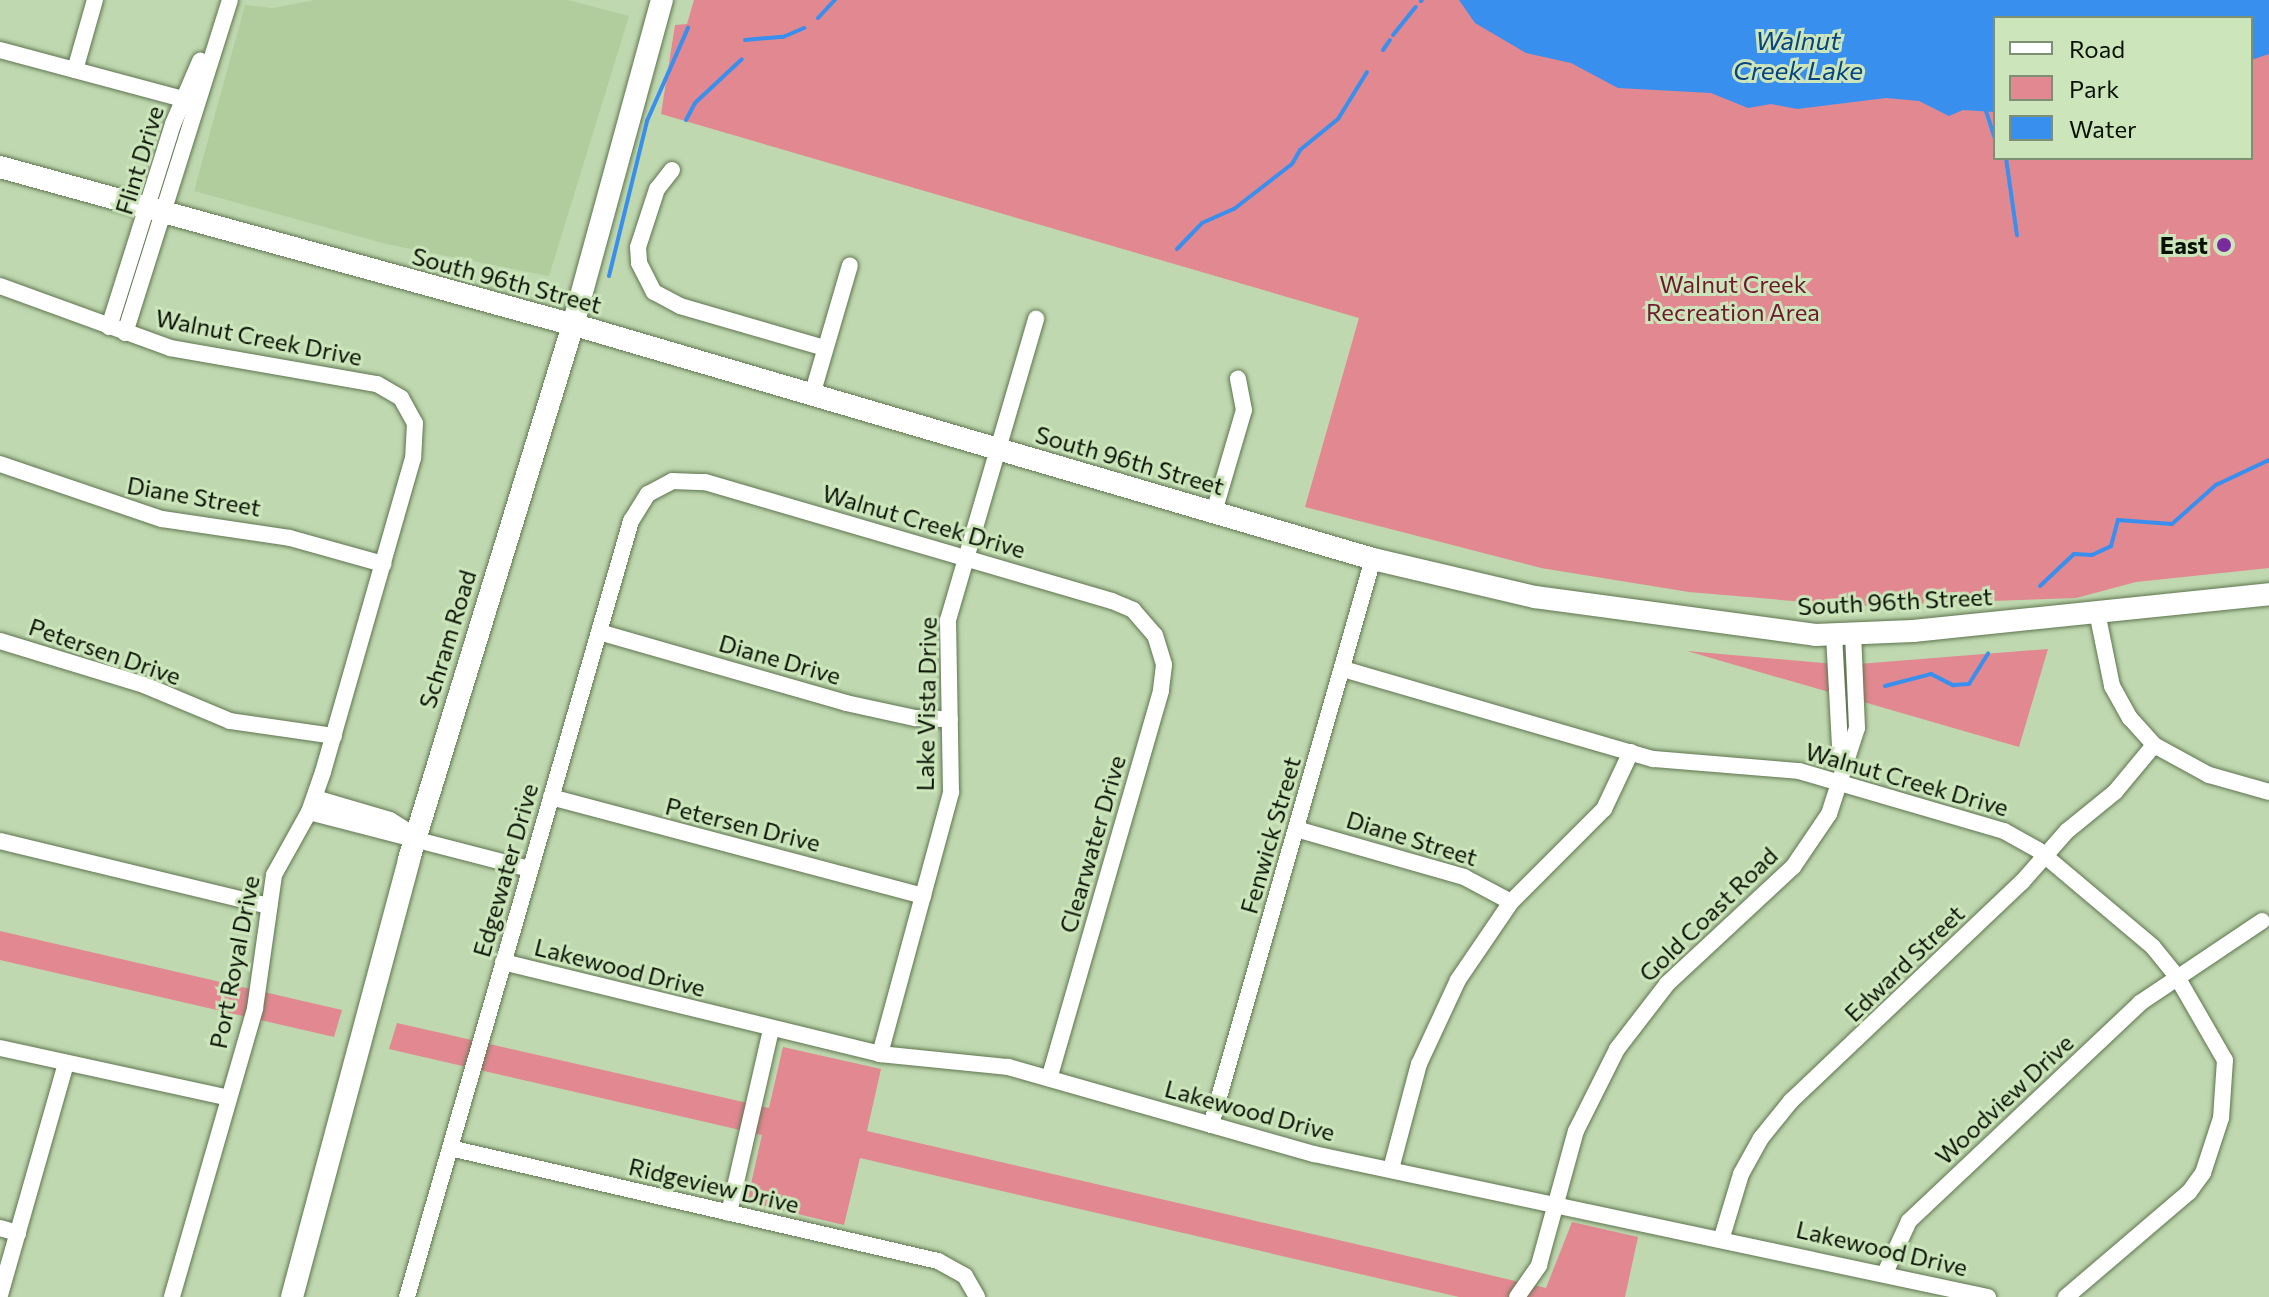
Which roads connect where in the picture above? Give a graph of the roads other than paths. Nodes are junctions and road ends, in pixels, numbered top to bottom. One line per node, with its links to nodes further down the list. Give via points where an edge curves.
1 (95, 0): 5 (street)
2 (662, 0): 13 (main road, Schram Road)
3 (228, 6): 6 (street, Flint Drive)
4 (0, 50): 5 (street)
5 (75, 70): 6 (street)
6 (189, 101): 9 (street, Flint Drive)
7 (0, 167): 9 (main road, South 96th Street)
8 (672, 170): 15 (street, via 657,189 638,247 639,263 654,292 680,306)
9 (157, 210): 13 (main road, South 96th Street); 14 (street, Flint Drive)
10 (850, 265): 15 (street)
11 (0, 286): 14 (street, Walnut Creek Drive)
12 (1036, 319): 19 (street, Lake Vista Drive)
13 (573, 325): 17 (main road, South 96th Street); 42 (main road, Schram Road)
14 (117, 330): 18 (street, Walnut Creek Drive, via 191,354 377,384 401,398)
15 (825, 348): 17 (street)
16 (1238, 379): 22 (street, via 1244,410)
17 (812, 395): 19 (main road, South 96th Street)
18 (412, 412): 25 (street, Port Royal Drive, via 416,445)
19 (998, 449): 22 (main road, South 96th Street); 23 (street, Lake Vista Drive)
20 (0, 464): 25 (street, Diane Street, via 162,519 290,538)
21 (679, 480): 23 (street, Walnut Creek Drive, via 705,482); 29 (street, Edgewater Drive, via 655,488 635,512)
22 (1214, 512): 24 (main road, South 96th Street)
23 (966, 558): 28 (street, Walnut Creek Drive, via 1112,601); 33 (street, Lake Vista Drive, via 948,620)
24 (1373, 559): 30 (main road, South 96th Street, via 1606,610); 32 (street, Fenwick Street)
25 (383, 564): 34 (street, Port Royal Drive)
26 (2269, 594): 27 (main road, South 96th Street)
27 (2097, 612): 30 (main road, South 96th Street); 35 (street, via 2112,686)
28 (1148, 625): 56 (street, Clearwater Drive, via 1163,655 1161,691)
29 (599, 632): 33 (street, Diane Drive, via 846,703 915,718); 39 (street, Edgewater Drive)
30 (1844, 634): 37 (street, Gold Coast Road, via 1857,728)
31 (0, 641): 34 (street, Petersen Drive, via 144,685 216,718)
32 (1343, 669): 36 (street, Walnut Creek Drive); 41 (street, Fenwick Street)
33 (950, 719): 46 (street, Lake Vista Drive, via 951,792)
34 (334, 736): 40 (street, Port Royal Drive)
35 (2154, 745): 38 (street, via 2209,775); 44 (street, Edward Street, via 2115,792 2067,831)
36 (1631, 752): 37 (street, Walnut Creek Drive, via 1698,766 1782,768); 47 (street, via 1604,809)
37 (1840, 783): 44 (street, Walnut Creek Drive, via 2004,831); 61 (street, Gold Coast Road, via 1829,814 1806,851 1667,984 1617,1049 1576,1131)
38 (2269, 792)
39 (551, 797): 45 (street, Edgewater Drive); 46 (street, Petersen Drive)
40 (312, 805): 42 (street, via 390,820); 48 (street, Port Royal Drive, via 278,864)
41 (1296, 829): 47 (street, Diane Street, via 1464,877); 58 (street, Fenwick Street)
42 (416, 836): 45 (street); 69 (main road, Schram Road)
43 (0, 841): 48 (street)
44 (2046, 857): 51 (street, Walnut Creek Drive, via 2153,947); 65 (street, Edward Street, via 1791,1101 1741,1174)
45 (530, 869): 50 (street, Edgewater Drive)
46 (923, 896): 54 (street, Lake Vista Drive)
47 (1511, 902): 60 (street, via 1434,1024 1404,1107)
48 (269, 906): 57 (street, Port Royal Drive, via 255,1009)
49 (2262, 921): 51 (street, Woodview Drive)
50 (503, 962): 52 (street, Lakewood Drive); 59 (street, Edgewater Drive)
51 (2177, 977): 66 (street, Woodview Drive, via 2140,1003 1909,1221); 74 (street, Walnut Creek Drive, via 2225,1060 2227,1086 2211,1154 2189,1192)
52 (771, 1029): 54 (street, Lakewood Drive); 62 (street)
53 (0, 1048): 55 (street)
54 (880, 1054): 56 (street, Lakewood Drive, via 924,1062 997,1064)
55 (66, 1063): 57 (street); 64 (street)
56 (1049, 1078): 58 (street, Lakewood Drive)
57 (229, 1098): 68 (street, Port Royal Drive)
58 (1211, 1125): 60 (street, Lakewood Drive)
59 (450, 1148): 62 (street, Ridgeview Drive); 70 (street, Edgewater Drive)
60 (1391, 1169): 61 (street, Lakewood Drive)
61 (1558, 1203): 65 (street, Lakewood Drive); 72 (street, Gold Coast Road, via 1539,1265)
62 (729, 1213): 71 (street, Ridgeview Drive, via 938,1261 965,1276)
63 (0, 1228): 64 (street)
64 (18, 1233): 67 (street)
65 (1722, 1237): 66 (street, Lakewood Drive)
66 (1885, 1273): 73 (street, Lakewood Drive)
67 (0, 1295)
68 (172, 1297)
69 (292, 1297)
70 (407, 1297)
71 (977, 1297)
72 (1517, 1297)
73 (1988, 1297)
74 (2066, 1297)

